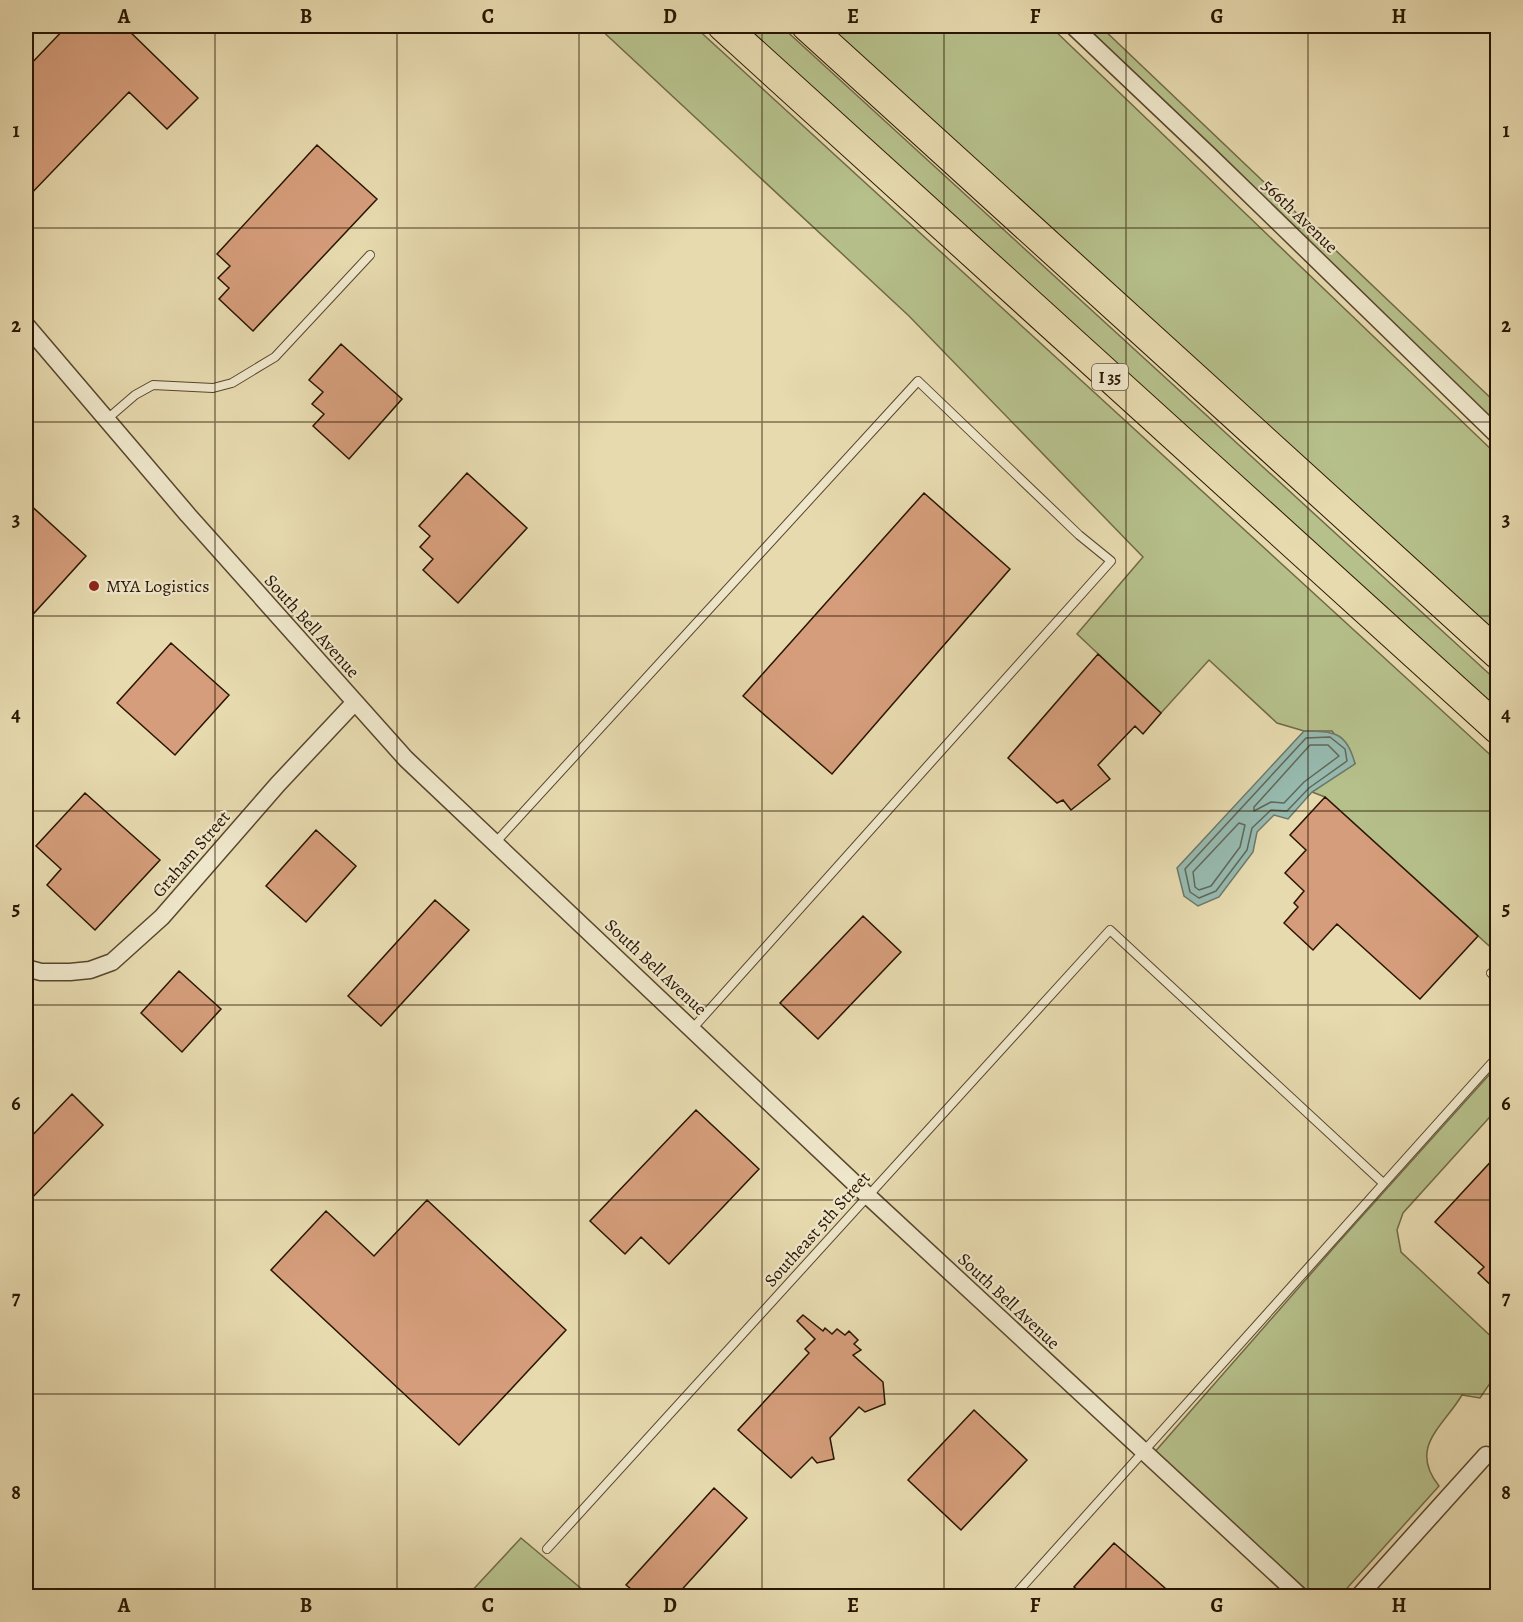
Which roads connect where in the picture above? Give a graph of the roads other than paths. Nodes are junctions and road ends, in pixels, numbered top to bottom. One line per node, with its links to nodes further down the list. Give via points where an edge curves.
1 (723, 26): 10 (highway, I 35)
2 (807, 26): 8 (highway)
3 (1073, 26): 7 (street, 566th Avenue)
4 (370, 255): 6 (lane, via 267,362 232,383 213,388 153,385)
5 (26, 325): 6 (street, South Bell Avenue)
6 (106, 420): 9 (street, South Bell Avenue)
7 (1497, 436)
8 (1497, 654)
9 (355, 702): 11 (street, South Bell Avenue, via 406,759); 12 (street, Graham Street, via 162,917 112,962 70,972)
10 (1497, 729)
11 (495, 843): 13 (street, South Bell Avenue); 13 (lane, via 918,381 1111,561)
12 (26, 968)
13 (693, 1028): 16 (street, South Bell Avenue)
14 (1497, 1056): 15 (lane)
15 (1382, 1182): 16 (lane, Southeast 5th Street, via 1110,930); 17 (lane)
16 (868, 1196): 17 (street, South Bell Avenue); 19 (lane, Southeast 5th Street)
17 (1143, 1453): 20 (lane); 21 (street, South Bell Avenue)
18 (1486, 1455): 22 (street)
19 (547, 1549)
20 (1014, 1596)
21 (1300, 1596)
22 (1359, 1596)

